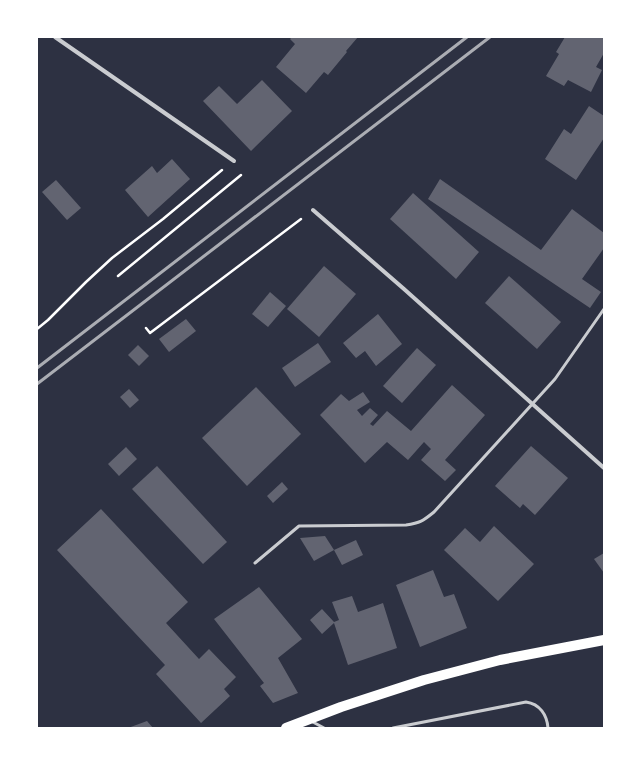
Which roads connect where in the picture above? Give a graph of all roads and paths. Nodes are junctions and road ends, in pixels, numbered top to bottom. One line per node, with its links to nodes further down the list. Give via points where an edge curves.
1 (55, 37): 2 (street)
2 (234, 161): 4 (path, via 246,170); 7 (path, via 112,258)
3 (313, 210): 6 (path, via 150,333); 8 (street)
4 (118, 276)
5 (604, 309): 8 (lane, via 555,379)
6 (146, 328)
7 (37, 329)
8 (533, 404): 9 (street); 10 (lane, via 434,512 420,523 389,526 299,526)
9 (604, 468)
10 (255, 563)
11 (604, 640): 12 (main road, via 500,660 432,678)
12 (307, 719): 14 (main road); 15 (lane)
13 (400, 726): 16 (lane); 17 (lane); 18 (lane, via 526,702 541,710 547,718)
14 (286, 728)
15 (324, 728)
16 (393, 728)
17 (406, 728)
18 (548, 728)

